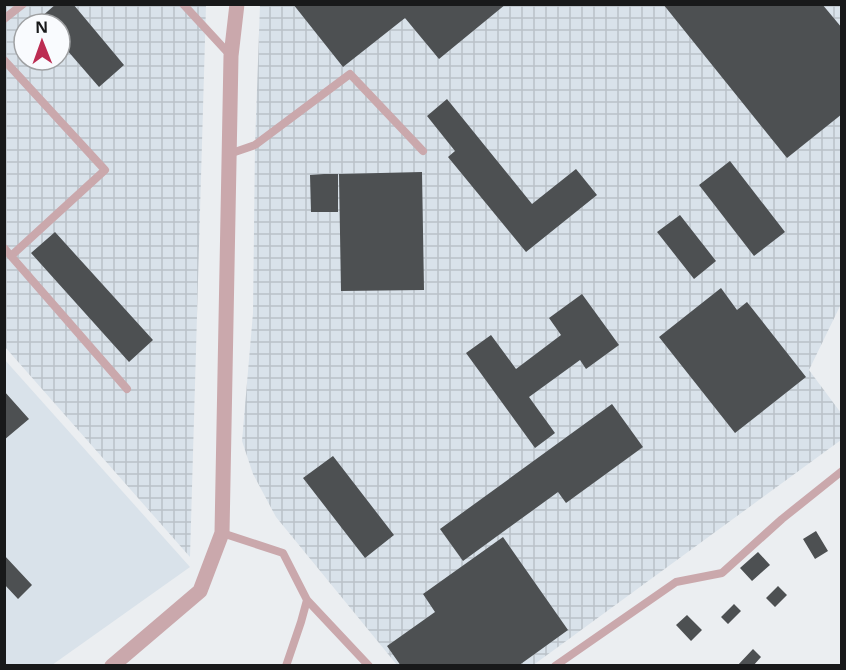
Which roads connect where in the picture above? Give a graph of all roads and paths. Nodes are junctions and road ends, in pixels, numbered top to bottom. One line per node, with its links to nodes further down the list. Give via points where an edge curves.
1 (23, 4): 4 (lane)
2 (183, 4): 5 (lane)
3 (237, 4): 5 (street)
4 (4, 20)
5 (231, 56): 8 (street)
6 (4, 60): 10 (lane, via 105,170)
7 (423, 150): 8 (lane, via 350,74 255,144)
8 (229, 154): 13 (street)
9 (4, 248): 10 (lane)
10 (11, 256): 11 (lane)
11 (127, 390)
12 (842, 471): 18 (lane, via 722,573 676,582)
13 (222, 533): 14 (lane, via 283,553); 15 (street, via 200,591)
14 (307, 600): 16 (lane); 17 (lane)
15 (112, 666)
16 (285, 666)
17 (369, 666)
18 (555, 666)

